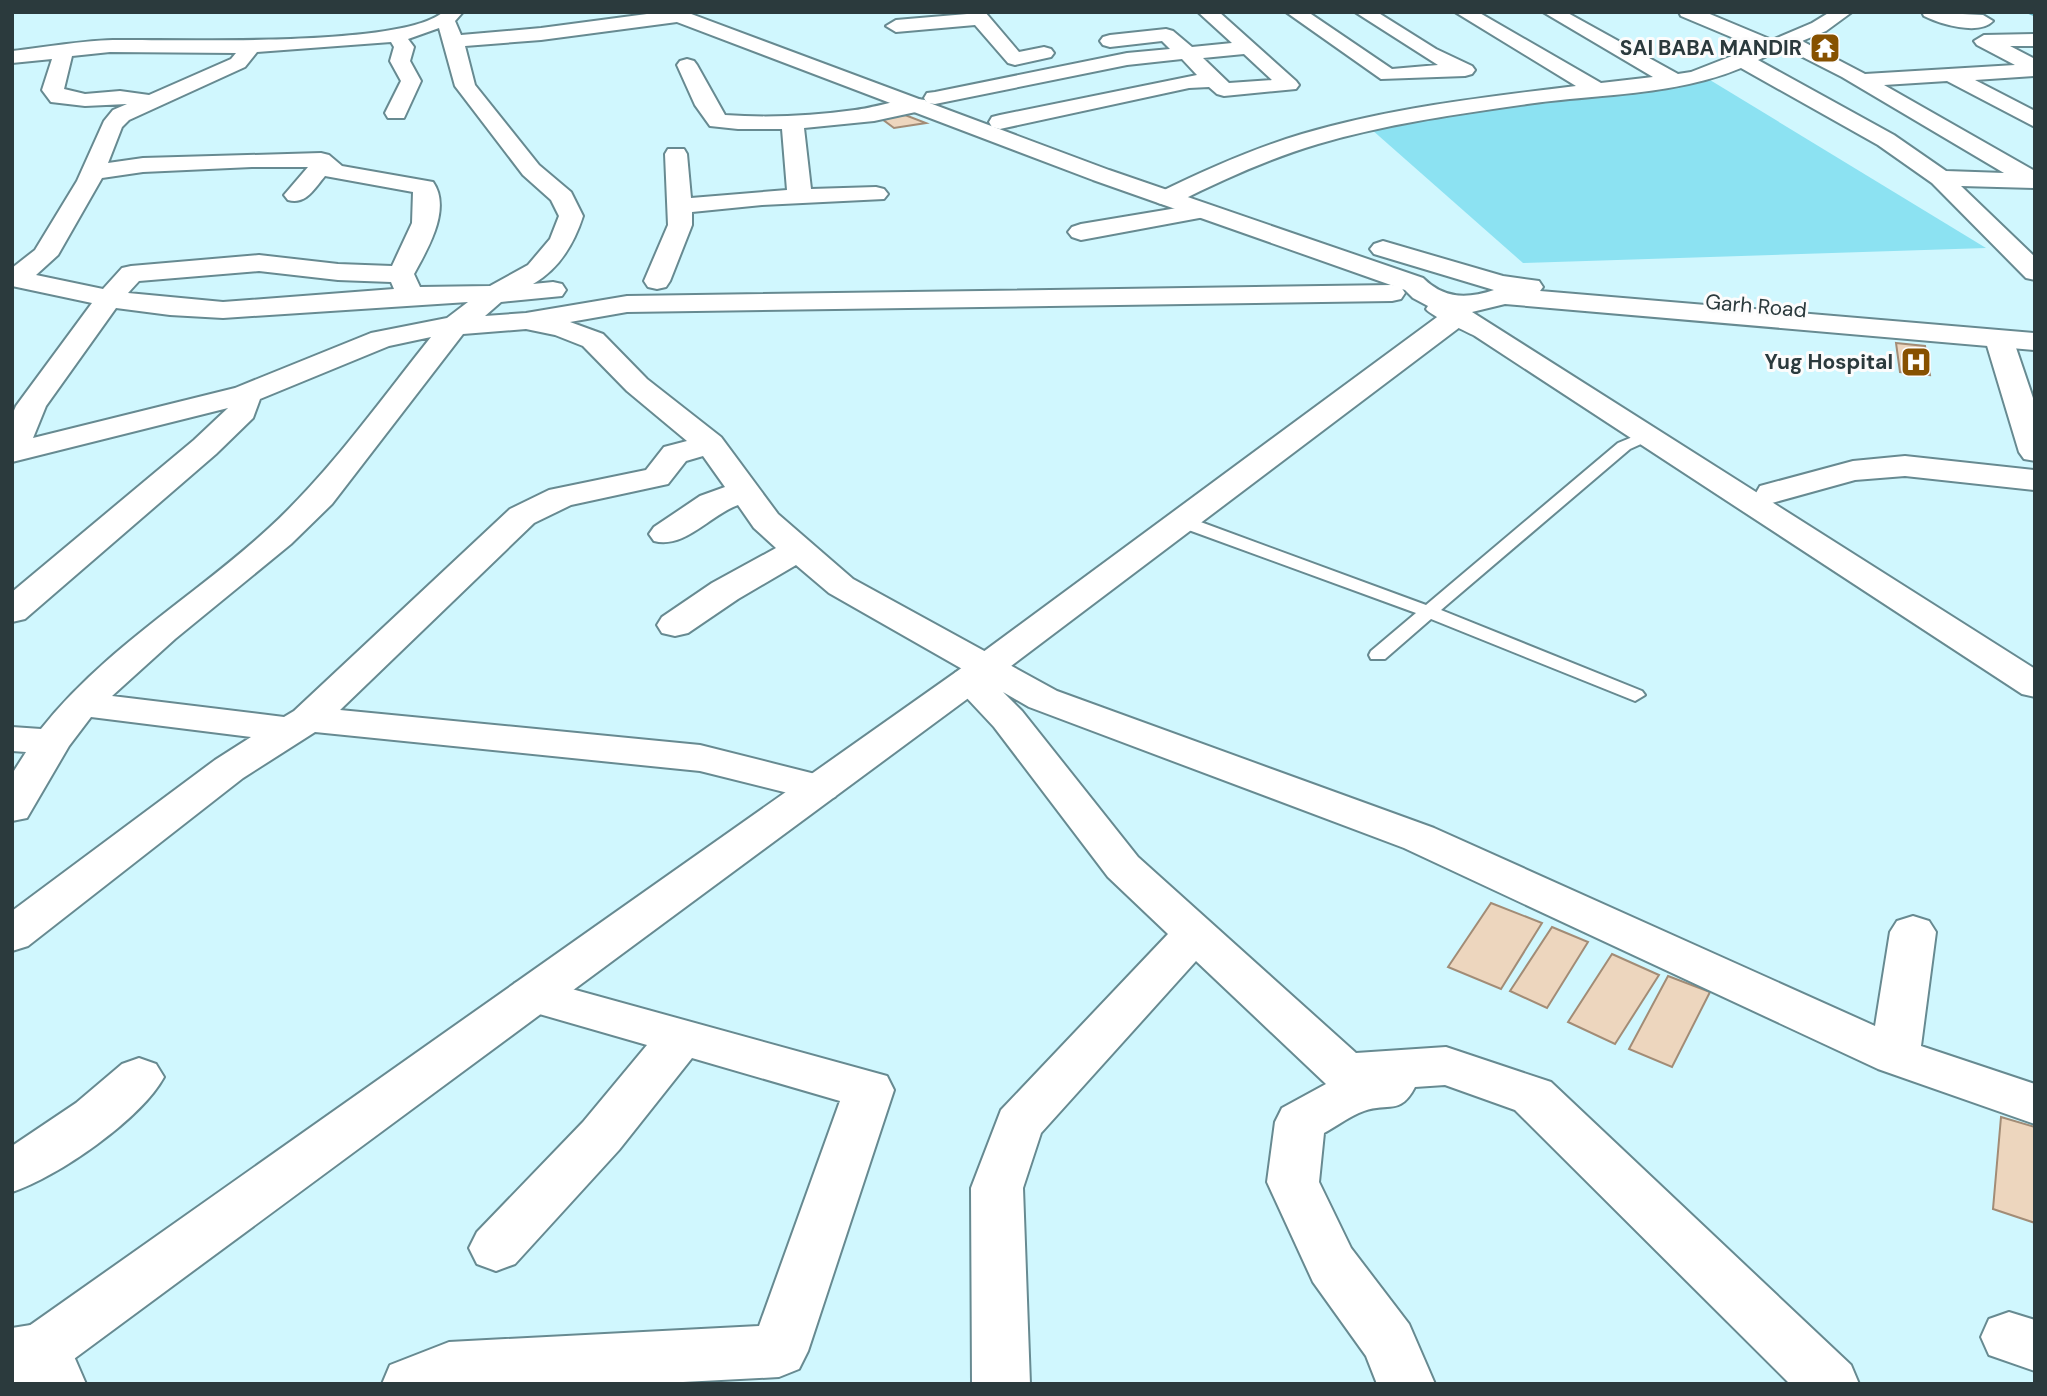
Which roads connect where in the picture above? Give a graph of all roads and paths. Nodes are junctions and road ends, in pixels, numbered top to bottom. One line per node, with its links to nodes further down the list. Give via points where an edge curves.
1 (1207, 12): 23 (street)
2 (1294, 12): 32 (street)
3 (1364, 12): 31 (street)
4 (1599, 12): 11 (street)
5 (1688, 12): 21 (street)
6 (1931, 12): 13 (street, via 1950,21)
7 (680, 13): 14 (street, via 541,34); 41 (street)
8 (1839, 13): 17 (street)
9 (977, 15): 15 (street); 25 (street, via 1016,59)
10 (1473, 17): 11 (street); 38 (street)
11 (1541, 17): 36 (street)
12 (1784, 17): 17 (street)
13 (1983, 21)
14 (451, 25): 18 (street); 69 (street, via 466,86 531,170 562,197 571,216 562,241 537,271)
15 (896, 26)
16 (283, 28): 22 (street)
17 (1807, 32): 21 (street)
18 (396, 36): 22 (street); 42 (street, via 404,47 400,61 411,81)
19 (2035, 40): 30 (street, via 1984,41)
20 (1110, 41): 26 (street, via 1166,35)
21 (1779, 44): 28 (street); 37 (street)
22 (258, 45): 24 (street); 40 (street, via 238,63)
23 (1250, 48): 26 (street); 34 (street, via 1289,85 1224,90)
24 (64, 50): 27 (street); 40 (street, via 53,90 59,97)
25 (1044, 52)
26 (1186, 53): 34 (street); 41 (street, via 1127,59)
27 (12, 57)
28 (1742, 60): 36 (street, via 1694,78); 52 (street, via 1886,140)
29 (688, 65): 43 (street, via 718,121)
30 (2035, 68): 33 (street)
31 (1463, 69): 32 (street); 39 (street)
32 (1388, 75): 35 (street)
33 (1951, 75): 37 (street); 44 (street)
34 (1212, 80): 45 (street)
35 (1355, 80)
36 (1674, 80): 38 (street)
37 (1860, 80): 46 (street)
38 (1597, 89): 39 (street)
39 (1527, 98): 54 (street, via 1310,139 1223,170)
40 (149, 101): 51 (street, via 121,115 112,126)
41 (928, 102): 43 (street); 45 (street); 54 (street)
42 (396, 113)
43 (792, 121): 57 (street)
44 (2035, 121): 46 (street)
45 (1000, 122): 54 (street)
46 (1946, 129): 50 (street)
47 (676, 154): 58 (street)
48 (2035, 161): 50 (street)
49 (324, 163): 51 (street, via 252,160); 56 (street); 66 (street, via 335,172 425,187 426,227)
50 (2003, 163): 53 (street)
51 (92, 172): 64 (street, via 45,255)
52 (1940, 178): 53 (street); 62 (street)
53 (2034, 181)
54 (1175, 193): 59 (street); 68 (street, via 1457,272)
55 (876, 194): 57 (street)
56 (296, 195)
57 (800, 196): 58 (street)
58 (680, 206): 65 (street, via 680,225)
59 (1203, 210): 60 (street); 61 (street)
60 (1081, 232)
61 (1311, 247): 63 (street, via 1319,257); 68 (street, via 1414,284 1437,301 1460,305)
62 (2035, 272)
63 (1353, 274): 65 (street); 67 (street)
64 (14, 279): 70 (street)
65 (657, 281): 69 (street)
66 (406, 285): 69 (street); 70 (street, via 330,304 222,310); 70 (street, via 259,263 131,274)
67 (1392, 293): 68 (street); 71 (street, via 627,304)
68 (1485, 295): 72 (street, Garh Road); 78 (street, via 1485,330); 84 (street); 85 (street)
69 (492, 296): 73 (street)
70 (109, 298): 80 (street, via 31,406)
71 (526, 321): 73 (street); 79 (street, via 593,340 637,385)
72 (1867, 321): 74 (street, Garh Road); 75 (street, Garh Road)
73 (454, 326): 77 (street, via 382,339); 97 (street, via 320,497)
74 (2035, 330)
75 (1999, 339): 76 (street, Garh Road); 81 (street)
76 (2035, 342)
77 (246, 394): 80 (street); 89 (street, via 243,412)
78 (1647, 436): 88 (street); 90 (lane, via 1624,446)
79 (710, 444): 83 (street); 98 (street, via 675,454 657,477 561,497 522,516)
80 (12, 452)
81 (2035, 452)
82 (2035, 480): 84 (street, via 1905,466 1853,471)
83 (744, 491): 86 (street, via 712,503); 87 (street, via 766,521)
84 (1772, 493): 88 (street)
85 (1181, 522): 90 (lane); 94 (street)
86 (666, 534)
87 (799, 550): 91 (street); 94 (street, via 841,586)
88 (1913, 597): 93 (street); 95 (street)
89 (12, 611)
90 (1430, 612): 92 (lane); 96 (lane)
91 (676, 625)
92 (1378, 656)
93 (2035, 661)
94 (978, 673): 101 (street); 104 (street, via 1008,719 1123,867); 108 (street, via 1419,838)
95 (2035, 685)
96 (1635, 695)
97 (81, 704): 98 (street); 100 (street)
98 (299, 724): 101 (street, via 700,758); 105 (street, via 229,769)
99 (12, 739): 100 (street)
100 (52, 742): 102 (street)
101 (820, 788): 106 (street)
102 (12, 808)
103 (1913, 932): 108 (street)
104 (1195, 934): 109 (street, via 1346,1073); 116 (street, via 1019,1124 997,1188)
105 (12, 935)
106 (532, 995): 107 (street); 114 (street)
107 (682, 1037): 113 (street, via 601,1136); 115 (street, via 869,1090 779,1351 449,1368)
108 (1895, 1056): 111 (street)
109 (1414, 1068): 117 (street, via 1386,1090 1357,1091 1300,1122 1293,1182 1332,1265 1389,1342); 118 (street, via 1446,1066 1533,1096)
110 (139, 1077): 112 (street, via 106,1110 57,1147)
111 (2035, 1104)
112 (12, 1171)
113 (496, 1248)
114 (31, 1364)
115 (411, 1384)
116 (1001, 1384)
117 (1406, 1384)
118 (1830, 1384)

